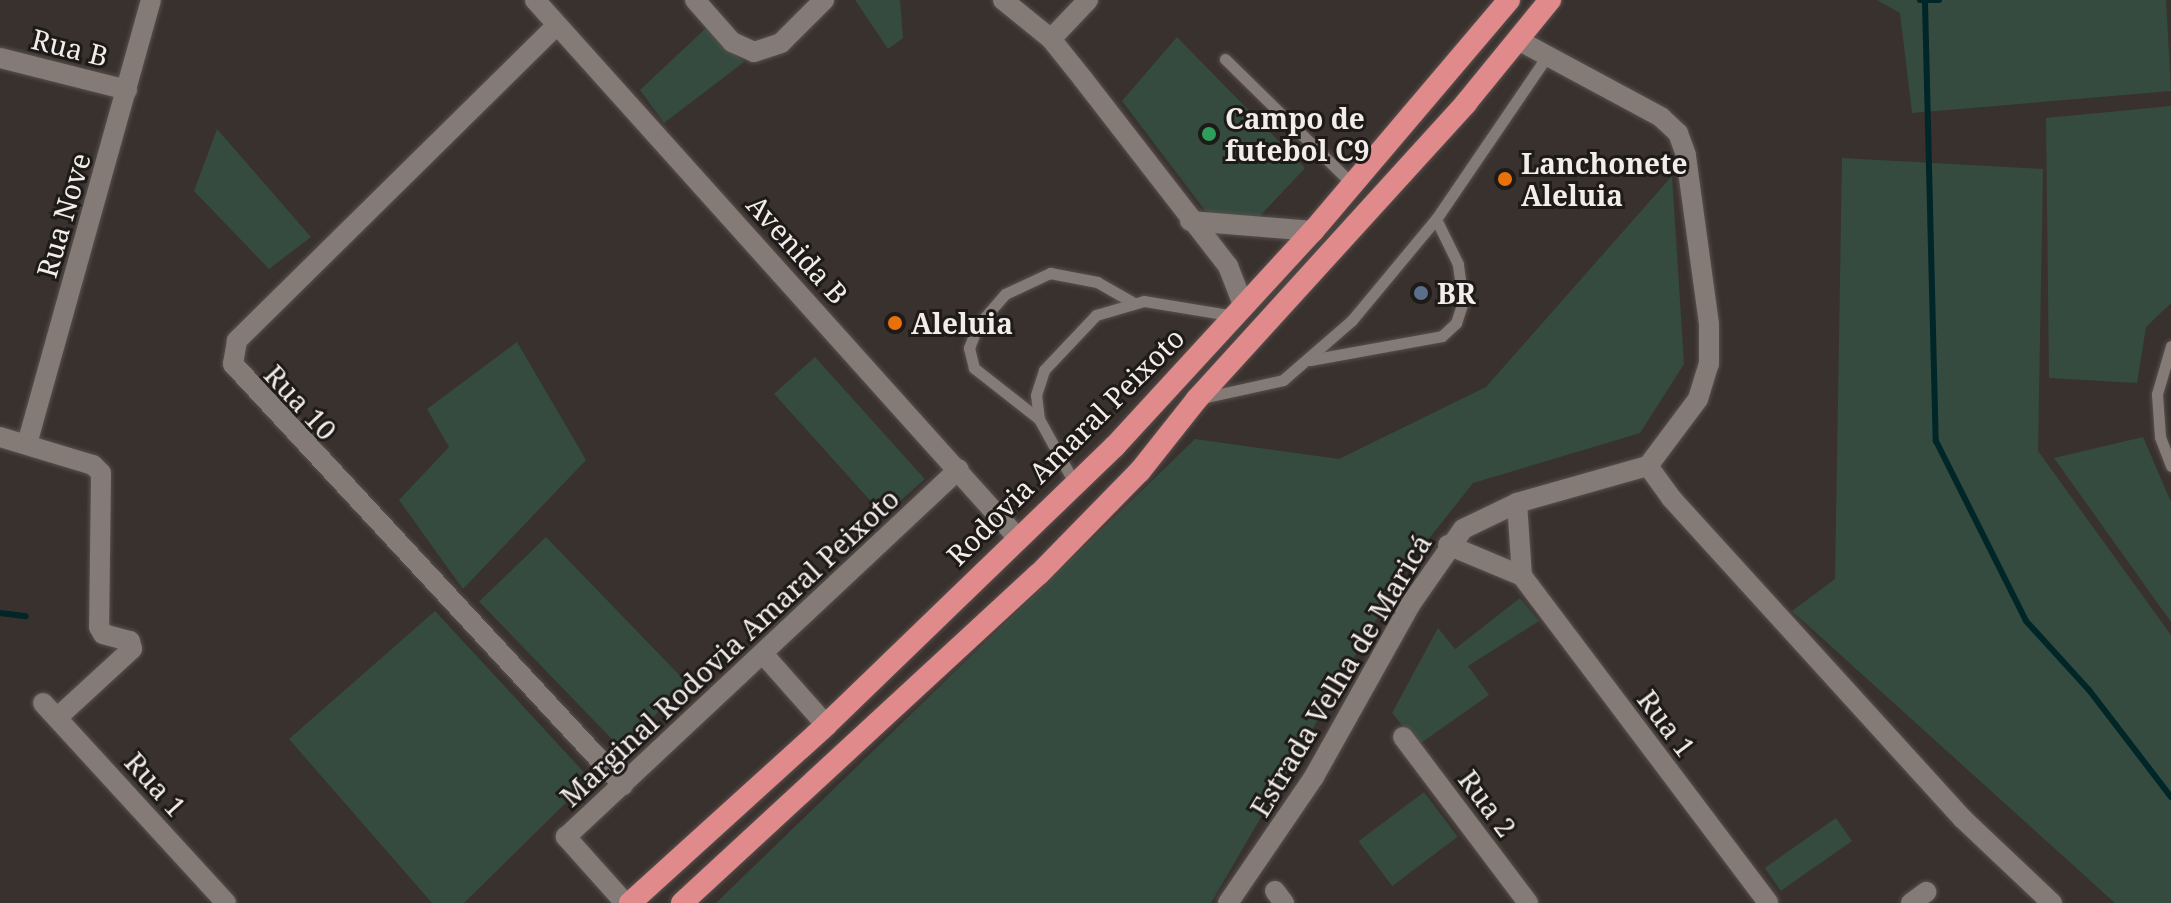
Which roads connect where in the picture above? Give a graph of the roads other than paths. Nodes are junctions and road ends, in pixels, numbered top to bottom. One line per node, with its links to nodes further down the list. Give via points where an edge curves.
1 (151, 0): 15 (street, Rua Nove)
2 (535, 0): 9 (street, Avenida B)
3 (695, 0): 4 (street, via 732,42 754,52 781,43)
4 (824, 0)
5 (1003, 0): 10 (street)
6 (1088, 0): 10 (street)
7 (1509, 0): 16 (highway, Rodovia Amaral Peixoto)
8 (1550, 0): 11 (highway, Rodovia Amaral Peixoto)
9 (557, 25): 30 (street, Avenida B); 39 (street, Rua 10, via 237,341 233,364)
10 (1051, 39): 18 (street)
11 (1518, 40): 12 (street); 24 (highway, Rodovia Amaral Peixoto)
12 (1547, 56): 17 (lane); 28 (street, via 1661,117 1678,133 1686,155 1709,324 1709,364 1698,399)
13 (0, 58): 15 (street, Rua B)
14 (1225, 59): 16 (lane)
15 (127, 90): 27 (street, Rua Nove)
16 (1353, 185): 19 (highway, Rodovia Amaral Peixoto)
17 (1436, 219): 23 (lane, via 1352,320); 23 (lane, via 1458,264 1463,301 1456,323 1442,336)
18 (1190, 221): 19 (street); 21 (street, via 1228,266)
19 (1313, 231): 21 (highway, Rodovia Amaral Peixoto)
20 (1132, 302): 21 (lane); 25 (lane, via 1096,315 1044,370 1036,395); 25 (lane, via 1097,282 1050,273 1005,294 978,325 969,348 974,368)
21 (1240, 312): 31 (highway, Rodovia Amaral Peixoto)
22 (2171, 346): 29 (lane, via 2157,394 2160,437)
23 (1309, 361): 24 (lane, via 1283,380)
24 (1197, 399): 42 (highway, Rodovia Amaral Peixoto, via 1140,471 1039,574)
25 (1039, 419): 31 (lane)
26 (0, 437): 27 (street)
27 (27, 444): 40 (street, Rua 1, via 93,465 102,478 99,627 132,646 50,710)
28 (1648, 466): 32 (street, Estrada Velha de Maricá); 46 (street, via 1671,498 1962,818)
29 (2171, 466)
30 (959, 469): 33 (street, Avenida B); 36 (street, Marginal Rodovia Amaral Peixoto)
31 (1076, 486): 33 (highway, Rodovia Amaral Peixoto)
32 (1517, 503): 34 (street, Estrada Velha de Maricá, via 1486,515); 35 (street)
33 (1017, 537): 37 (highway, Rodovia Amaral Peixoto)
34 (1448, 545): 35 (street); 43 (street, Estrada Velha de Maricá, via 1314,777)
35 (1522, 576): 45 (street, Rua 1)
36 (765, 656): 37 (street); 39 (street, Marginal Rodovia Amaral Peixoto)
37 (826, 725): 41 (highway, Rodovia Amaral Peixoto)
38 (1403, 737): 44 (street, Rua 2)
39 (623, 785): 41 (street, Marginal Rodovia Amaral Peixoto, via 566,837)
40 (226, 903)
41 (628, 903)
42 (682, 903)
43 (1228, 903)
44 (1528, 903)
45 (1768, 903)
46 (2052, 903)

